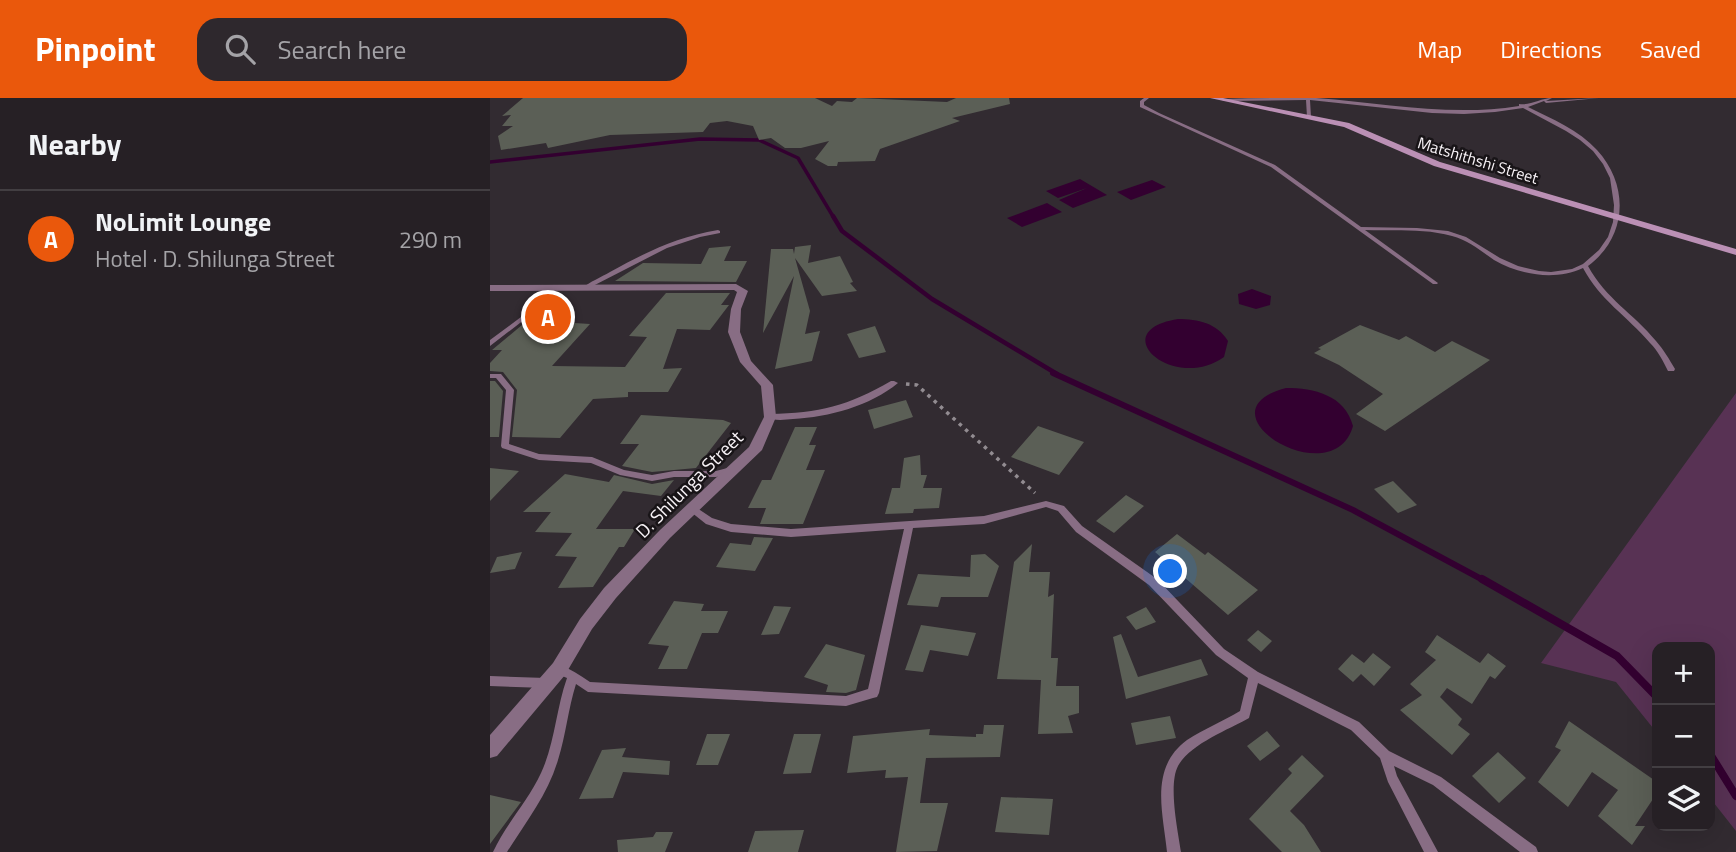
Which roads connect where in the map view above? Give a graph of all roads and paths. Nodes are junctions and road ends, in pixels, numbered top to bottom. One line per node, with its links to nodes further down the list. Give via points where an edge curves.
1 (1147, 98): 12 (lane, via 1142,106 1273,166)
2 (1266, 98): 6 (lane)
3 (1550, 98): 8 (lane)
4 (1597, 98): 8 (lane)
5 (1218, 99): 6 (lane); 10 (main road, Matshithshi Street)
6 (1258, 99): 7 (lane)
7 (1308, 99): 9 (lane, via 1434,111); 10 (lane)
8 (1538, 103): 9 (lane)
9 (1521, 105): 11 (lane, via 1573,132 1600,154 1615,178)
10 (1309, 117): 11 (main road, Matshithshi Street, via 1362,131 1437,164)
11 (1618, 217): 14 (main road, Matshithshi Street); 15 (lane, via 1614,234)
12 (1363, 228): 15 (lane, via 1447,232 1503,262 1531,271 1565,273); 16 (lane)
13 (718, 232): 19 (lane, via 651,250)
14 (1736, 252)
15 (1585, 266): 21 (lane, via 1597,286 1653,338)
16 (1436, 283)
17 (490, 288): 18 (street)
18 (554, 288): 19 (street); 20 (lane)
19 (585, 288): 24 (street, via 714,286 743,291 734,332 746,362 767,385)
20 (490, 344)
21 (1671, 369)
22 (490, 376): 25 (lane, via 498,376 510,390 505,446 539,457 592,460 623,473 652,478)
23 (894, 383): 24 (lane, via 841,411); 26 (path, via 917,385)
24 (770, 417): 25 (street, D. Shilunga Street, via 755,450)
25 (732, 470): 27 (street, D. Shilunga Street)
26 (1046, 504): 28 (lane, via 984,520); 31 (lane, via 1061,508 1079,529 1153,582 1220,652)
27 (694, 510): 28 (lane, via 709,521 755,532); 29 (street, D. Shilunga Street, via 610,593)
28 (909, 526): 30 (lane, via 873,693 846,701 774,698 588,687)
29 (559, 669): 30 (lane); 33 (street, D. Shilunga Street)
30 (573, 676): 36 (lane, via 549,771)
31 (1254, 676): 35 (lane, via 1356,726); 37 (lane, via 1245,714 1191,745 1174,761 1167,787)
32 (490, 681): 33 (lane)
33 (546, 683): 34 (street, D. Shilunga Street)
34 (490, 749)
35 (1385, 755): 38 (lane, via 1392,778); 39 (lane, via 1437,781)
36 (500, 852)
37 (1174, 852)
38 (1431, 852)
39 (1531, 852)

